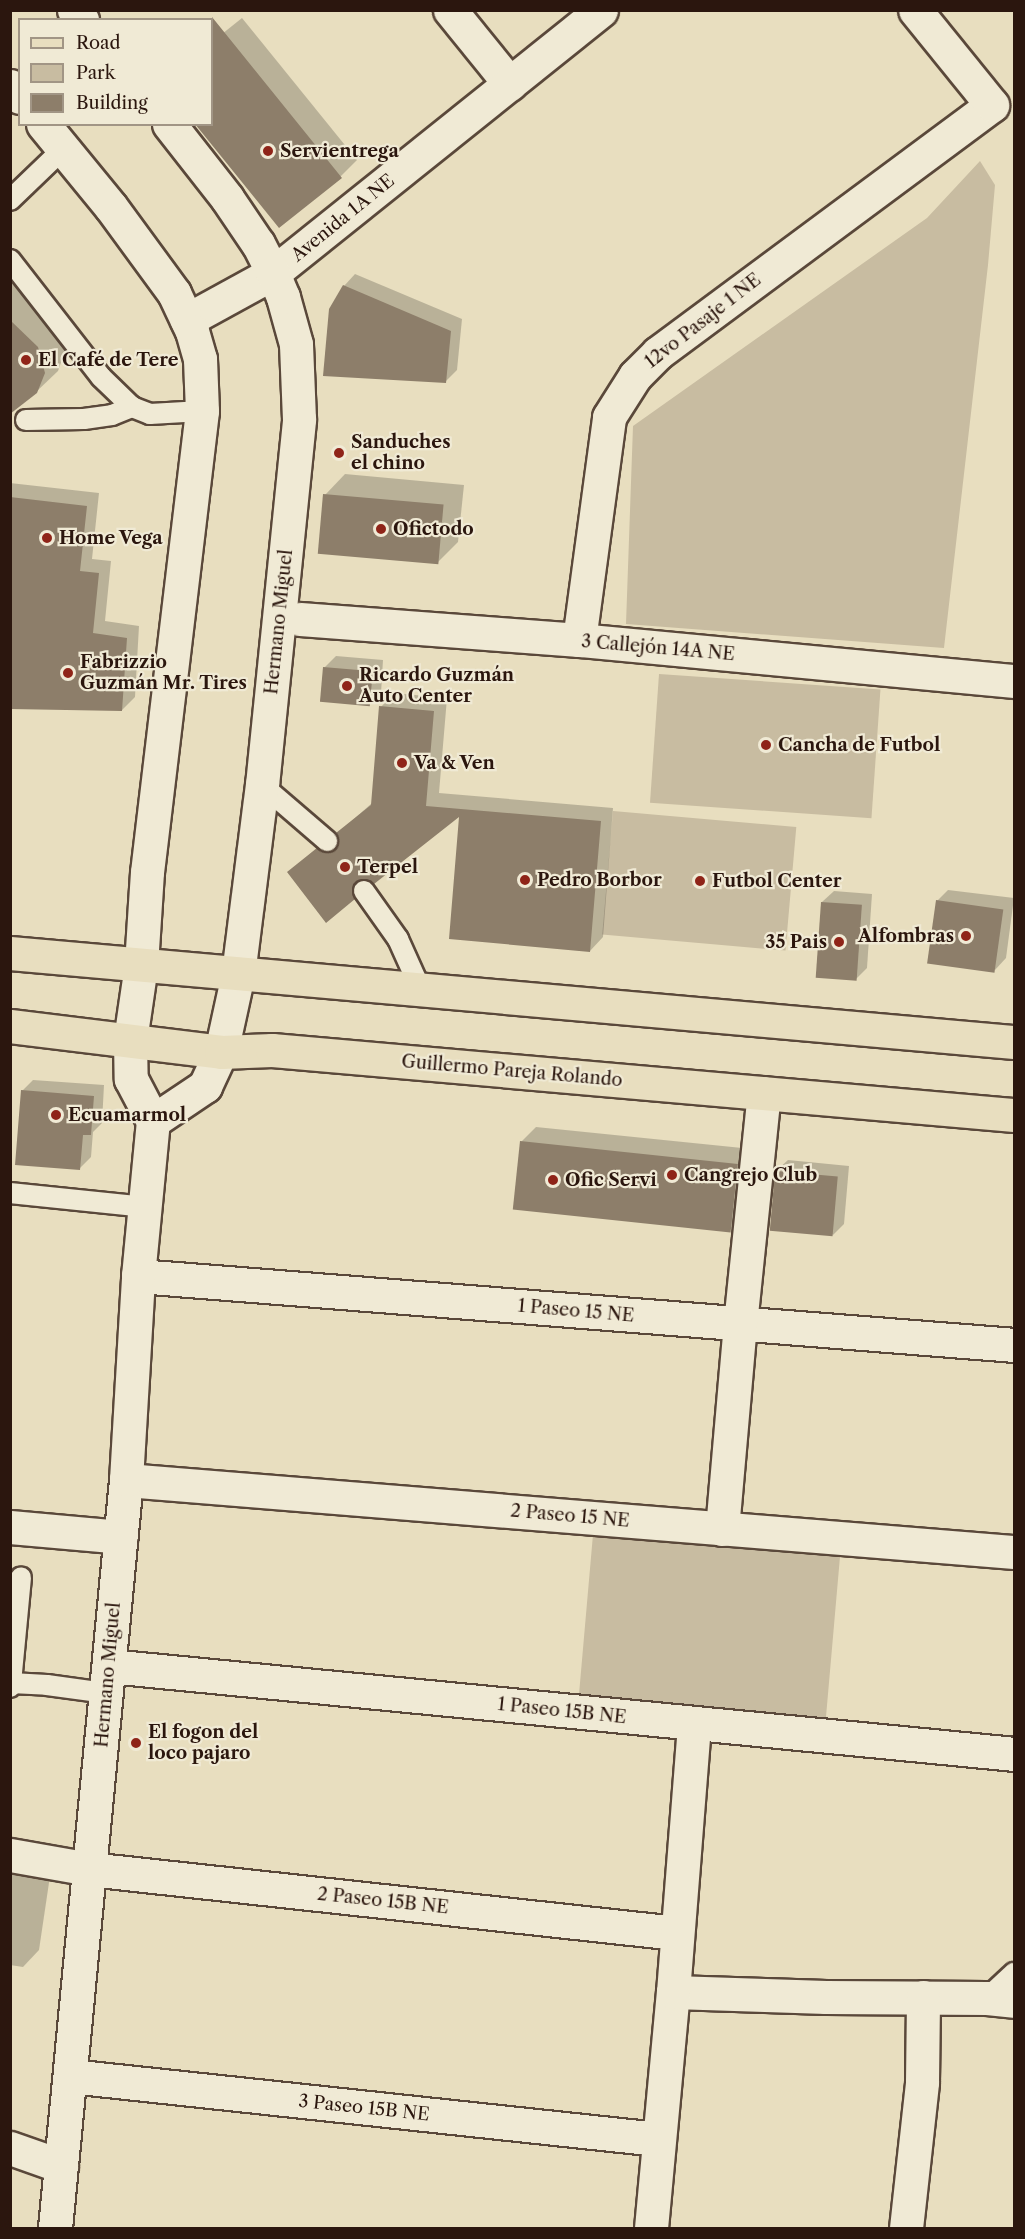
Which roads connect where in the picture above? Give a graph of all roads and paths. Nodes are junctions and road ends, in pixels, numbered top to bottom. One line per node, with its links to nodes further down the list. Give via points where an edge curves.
1 (450, 10): 4 (street)
2 (601, 10): 4 (street, Avenida 1A NE)
3 (915, 10): 16 (street, 12vo Pasaje 1 NE, via 992,105 657,353 634,376 609,417)
4 (510, 84): 10 (street, Avenida 1A NE)
5 (45, 126): 7 (street)
6 (172, 126): 10 (street, Hermano Miguel, via 227,198)
7 (63, 149): 8 (lane); 11 (street, via 150,258)
8 (10, 200)
9 (10, 260): 12 (lane, via 101,377)
10 (273, 273): 11 (street, Avenida 1A NE); 18 (street, Hermano Miguel, via 296,344 299,419)
11 (187, 320): 13 (street, via 200,358)
12 (132, 407): 13 (lane, via 150,414); 14 (lane, via 93,418)
13 (202, 411): 22 (street, via 147,872)
14 (26, 420)
15 (300, 619): 16 (street, 3 Callejón 14A NE)
16 (579, 640): 17 (street, 3 Callejón 14A NE)
17 (1014, 681)
18 (262, 785): 19 (lane); 23 (street, Hermano Miguel)
19 (327, 841)
20 (364, 891): 24 (lane, via 398,939)
21 (10, 953): 22 (main road)
22 (141, 965): 23 (main road); 26 (street)
23 (238, 974): 24 (main road); 28 (street, Hermano Miguel)
24 (420, 988): 27 (main road)
25 (10, 1026): 26 (main road, Guillermo Pareja Rolando)
26 (130, 1040): 28 (main road, Guillermo Pareja Rolando); 31 (street, via 131,1079)
27 (1014, 1042)
28 (221, 1052): 29 (main road, Guillermo Pareja Rolando, via 272,1050); 31 (street, Hermano Miguel, via 205,1086)
29 (764, 1093): 30 (main road, Guillermo Pareja Rolando); 35 (street)
30 (1014, 1115)
31 (153, 1121): 33 (street, Hermano Miguel)
32 (10, 1193): 33 (lane)
33 (145, 1208): 34 (street, Hermano Miguel)
34 (138, 1276): 35 (street, 1 Paseo 15 NE); 37 (street, Hermano Miguel)
35 (740, 1324): 36 (street, 1 Paseo 15 NE); 39 (street)
36 (1014, 1345)
37 (126, 1480): 39 (street, 2 Paseo 15 NE); 40 (street, Hermano Miguel)
38 (10, 1527): 40 (street)
39 (722, 1528): 41 (street, 2 Paseo 15 NE)
40 (121, 1537): 43 (street, Hermano Miguel)
41 (1014, 1552)
42 (21, 1577): 44 (lane)
43 (107, 1680): 44 (lane); 45 (street, 1 Paseo 15B NE); 48 (street, Hermano Miguel)
44 (11, 1685)
45 (694, 1724): 46 (street, 1 Paseo 15B NE); 49 (street)
46 (1014, 1755)
47 (10, 1855): 48 (street, 2 Paseo 15B NE)
48 (89, 1869): 49 (street, 2 Paseo 15B NE); 54 (street, Hermano Miguel)
49 (676, 1933): 51 (street)
50 (1014, 1973): 53 (lane)
51 (673, 1992): 52 (street); 55 (street)
52 (923, 1996): 53 (street); 60 (street, via 922,2082)
53 (1001, 2000)
54 (70, 2076): 55 (street, 3 Paseo 15B NE); 57 (street, Hermano Miguel)
55 (658, 2139): 59 (street)
56 (10, 2148): 57 (street)
57 (62, 2166): 58 (street, Hermano Miguel)
58 (55, 2229)
59 (651, 2229)
60 (906, 2229)

